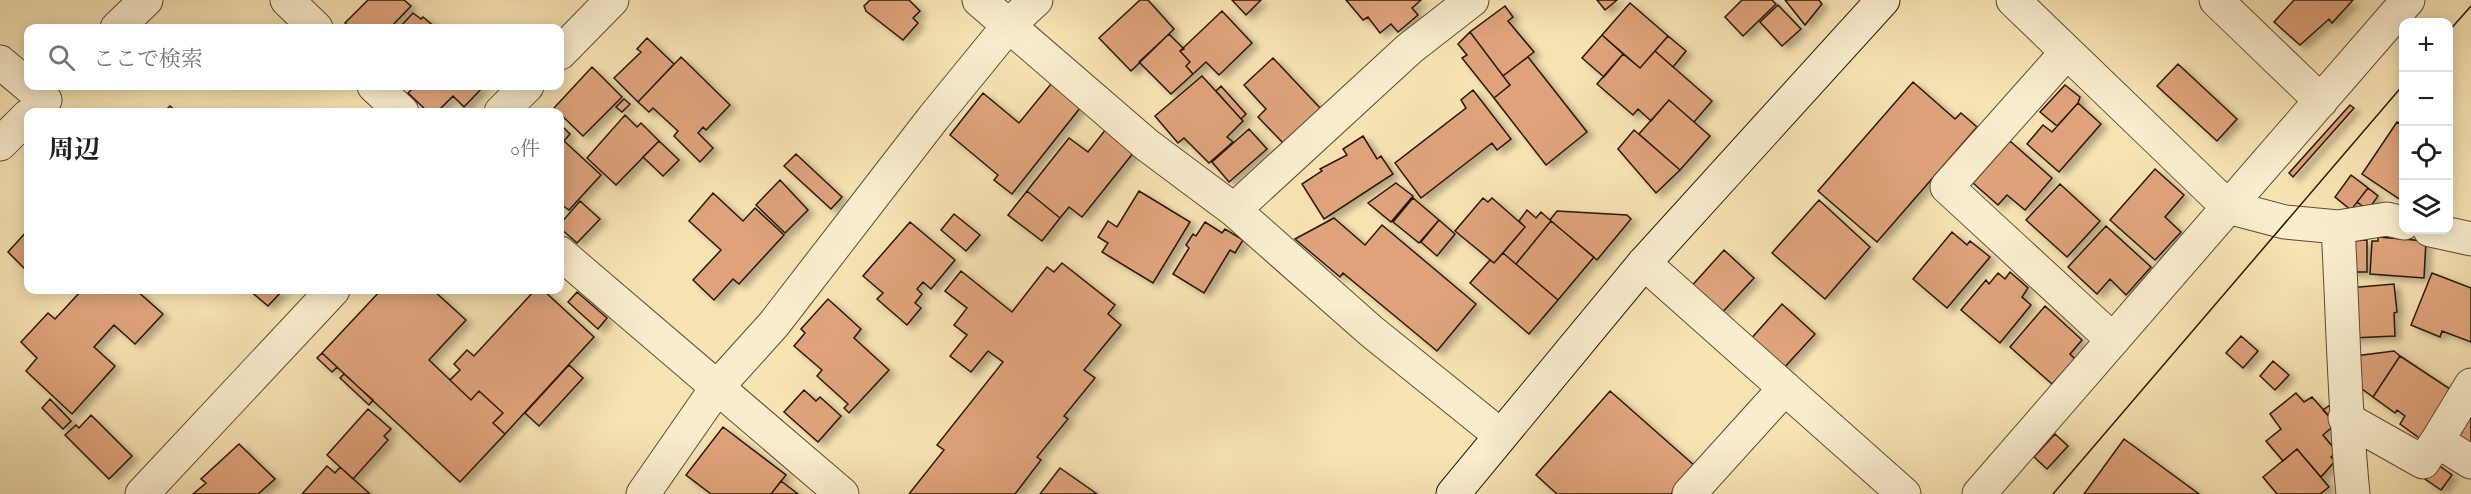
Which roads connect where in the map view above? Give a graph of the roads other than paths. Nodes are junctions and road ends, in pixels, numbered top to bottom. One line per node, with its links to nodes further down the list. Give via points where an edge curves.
1 (146, 0): 11 (street)
2 (287, 0): 12 (street)
3 (612, 0): 14 (street)
4 (979, 0): 13 (street)
5 (1036, 0): 13 (street)
6 (1472, 0): 28 (street, via 1409,49)
7 (1883, 0): 34 (street)
8 (2013, 0): 15 (street)
9 (2216, 0): 21 (street)
10 (2408, 0): 21 (street)
11 (121, 24)
12 (312, 24)
13 (1010, 24): 28 (street, via 1147,145); 38 (street, via 774,324)
14 (564, 49)
15 (2067, 52): 27 (street); 36 (street, via 1947,187)
16 (0, 62): 17 (street)
17 (24, 86)
18 (28, 90): 22 (street)
19 (378, 90): 23 (street)
20 (523, 90): 24 (street)
21 (2320, 102): 27 (street)
22 (41, 103)
23 (398, 108)
24 (505, 108)
25 (24, 120): 26 (street)
26 (0, 144)
27 (2228, 207): 30 (street, via 2285,222); 36 (street)
28 (1234, 210): 41 (street, via 1371,331)
29 (2399, 222): 30 (street, via 2387,219)
30 (2338, 227): 40 (street)
31 (2448, 234): 32 (street)
32 (2471, 239)
33 (564, 256): 38 (street)
34 (1644, 263): 39 (street); 41 (street)
35 (329, 294): 44 (street)
36 (2113, 340): 50 (street)
37 (2471, 385): 42 (street)
38 (718, 386): 45 (street); 46 (street)
39 (1785, 388): 48 (street); 49 (street)
40 (2345, 418): 42 (street, via 2423,462); 51 (street)
41 (1500, 435): 47 (street)
42 (2437, 441): 43 (street)
43 (2471, 462)
44 (142, 494)
45 (643, 494)
46 (842, 494)
47 (1453, 494)
48 (1689, 494)
49 (1904, 494)
50 (1979, 494)
51 (2353, 494)

